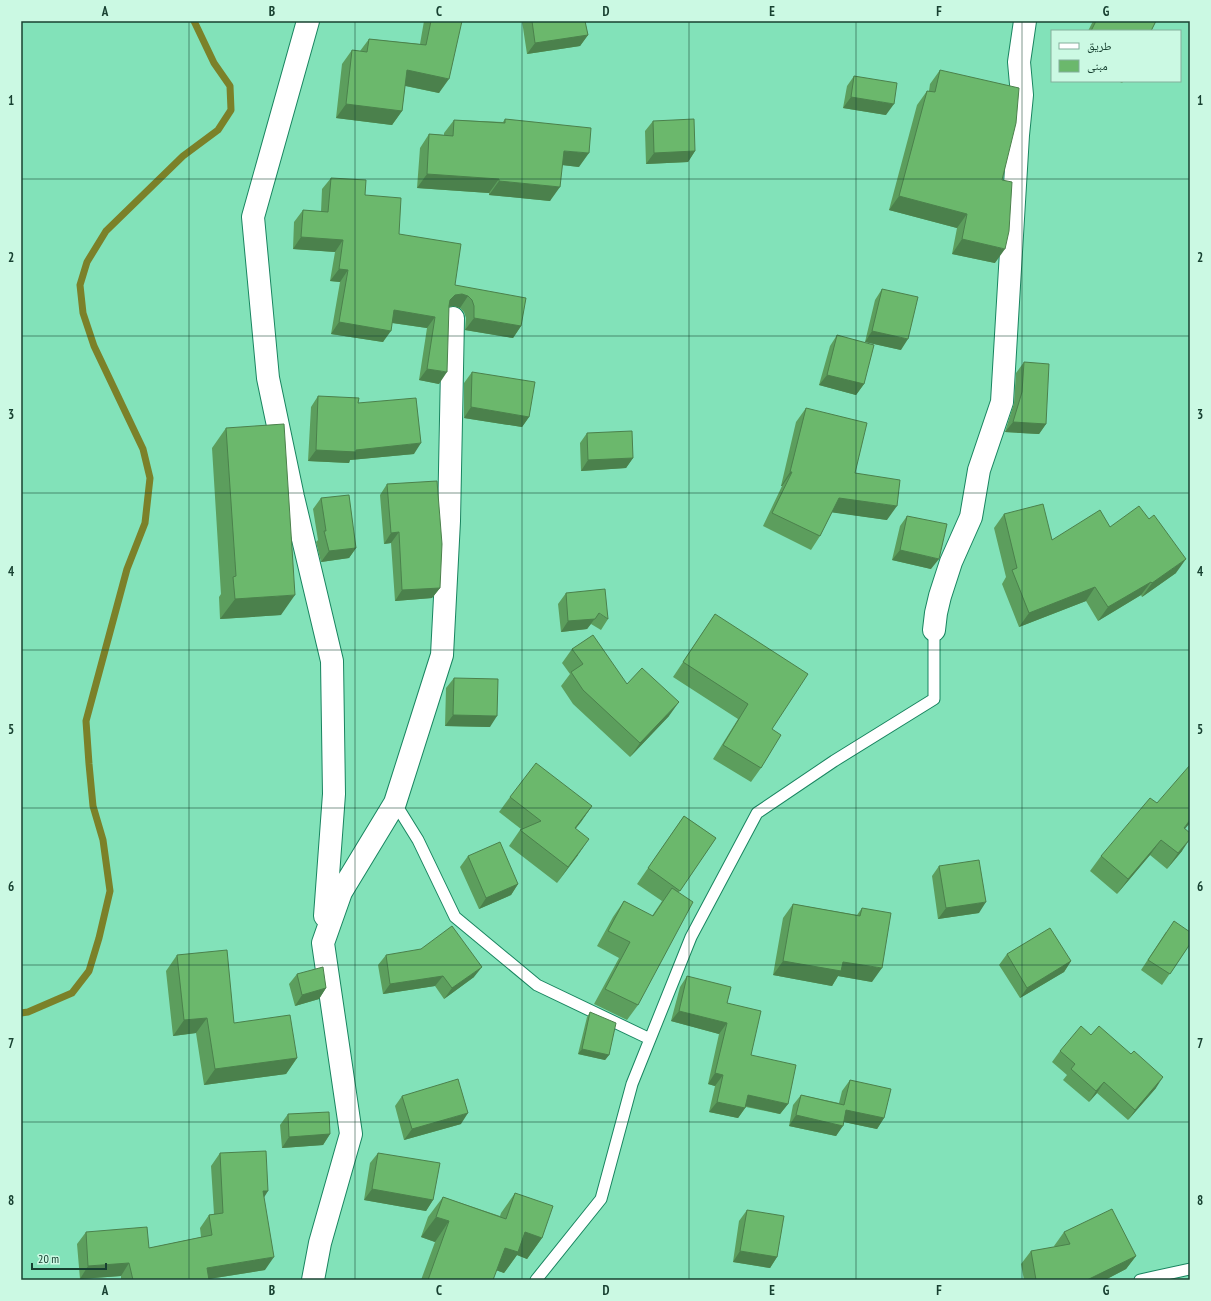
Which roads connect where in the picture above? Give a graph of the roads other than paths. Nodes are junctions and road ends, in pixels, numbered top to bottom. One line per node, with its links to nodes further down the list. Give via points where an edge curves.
1 (308, 21): 6 (street, via 253,217 268,378 332,661 334,794)
2 (1025, 21): 4 (street, via 1019,62 1022,95 1002,402 979,470 971,517 951,562 940,596)
3 (453, 318): 5 (street, via 449,521 442,655)
4 (934, 630): 7 (lane, via 934,699 834,761 757,813 691,937)
5 (395, 803): 6 (street, via 341,892); 7 (lane, via 418,840 455,917 537,985)
6 (323, 943): 9 (street, via 351,1134 320,1243)
7 (650, 1040): 10 (lane, via 632,1084 601,1199)
8 (1190, 1269): 11 (lane)
9 (313, 1280)
10 (536, 1280)
11 (1140, 1280)

